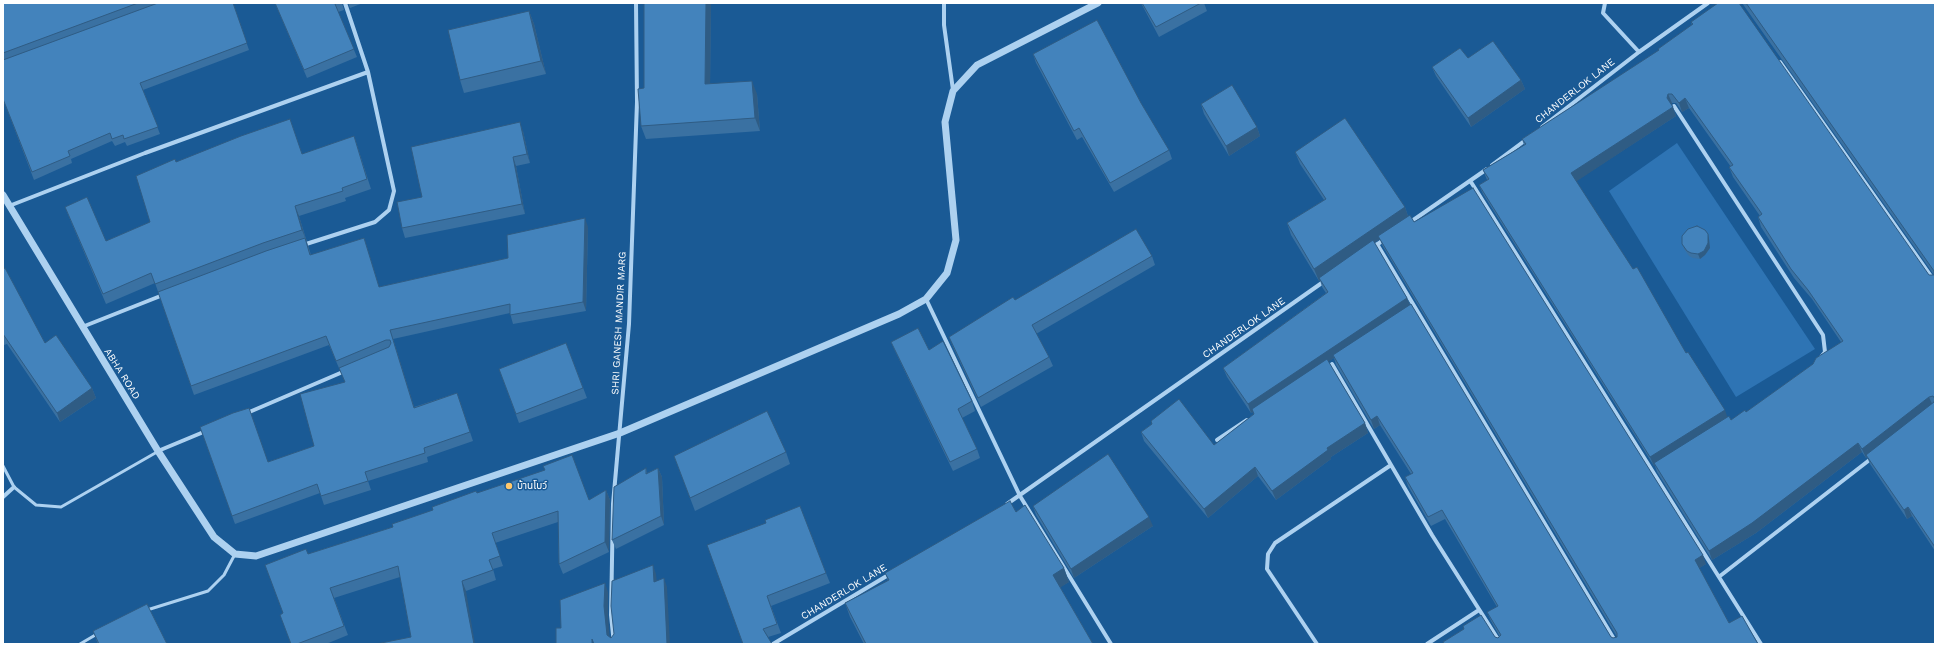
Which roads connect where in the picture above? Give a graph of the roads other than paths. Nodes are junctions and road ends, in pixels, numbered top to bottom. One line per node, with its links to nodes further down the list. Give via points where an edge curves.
1 (345, 3): 9 (street)
2 (636, 3): 37 (street, SHRI GANESH MANDIR MARG, via 638,102 629,324)
3 (944, 3): 10 (street, via 944,25)
4 (1098, 3): 10 (street, via 976,65)
5 (1605, 3): 7 (street, via 1603,13)
6 (1708, 3): 7 (street, CHANDERLOK LANE)
7 (1639, 52): 12 (street, CHANDERLOK LANE)
8 (1776, 56): 23 (street)
9 (368, 72): 16 (street, via 145,153); 20 (street, via 394,191 389,210 376,222)
10 (953, 91): 25 (street, via 945,122 956,240 947,273)
11 (1674, 106): 31 (street, via 1823,334 1825,352)
12 (1539, 129)
13 (1533, 134): 14 (street, CHANDERLOK LANE)
14 (1470, 182): 17 (street, CHANDERLOK LANE); 44 (street)
15 (3, 196): 16 (street, ABHA ROAD)
16 (9, 206): 28 (street, ABHA ROAD)
17 (1402, 228)
18 (1389, 236): 19 (street)
19 (1377, 244): 21 (street); 26 (street)
20 (296, 247)
21 (1370, 249)
22 (1331, 276): 46 (street, CHANDERLOK LANE)
23 (1935, 282)
24 (165, 295): 28 (street)
25 (926, 299): 37 (street, via 899,314); 46 (street)
26 (1415, 308): 27 (street); 62 (street)
27 (1409, 313)
28 (82, 327): 39 (street, ABHA ROAD)
29 (1338, 360): 30 (street)
30 (1332, 364): 32 (street); 41 (street)
31 (1817, 364)
32 (1325, 368)
33 (351, 369): 34 (street)
34 (244, 414)
35 (1249, 419): 38 (street)
36 (208, 430): 39 (street)
37 (620, 433): 49 (street, via 256,556); 56 (street, SHRI GANESH MANDIR MARG, via 613,504 611,615)
38 (1217, 440)
39 (158, 451): 45 (lane, via 61,507 36,505); 49 (street, ABHA ROAD, via 214,537)
40 (1874, 457): 51 (street)
41 (1392, 465): 52 (street); 59 (street, via 1275,543 1268,554 1267,569)
42 (3, 466): 45 (lane)
43 (1660, 467): 44 (street)
44 (1653, 471): 51 (street)
45 (14, 487): 47 (street)
46 (1020, 496): 48 (street, CHANDERLOK LANE); 58 (street)
47 (3, 497)
48 (1000, 509)
49 (235, 554): 53 (lane, via 224,575 208,592)
50 (897, 570): 57 (street, CHANDERLOK LANE)
51 (1720, 576): 63 (street)
52 (1479, 610): 60 (street); 61 (street)
53 (142, 612)
54 (102, 630): 55 (lane)
55 (80, 644)
56 (614, 644)
57 (773, 644)
58 (1111, 644)
59 (1317, 644)
60 (1427, 644)
61 (1501, 644)
62 (1617, 644)
63 (1761, 644)

